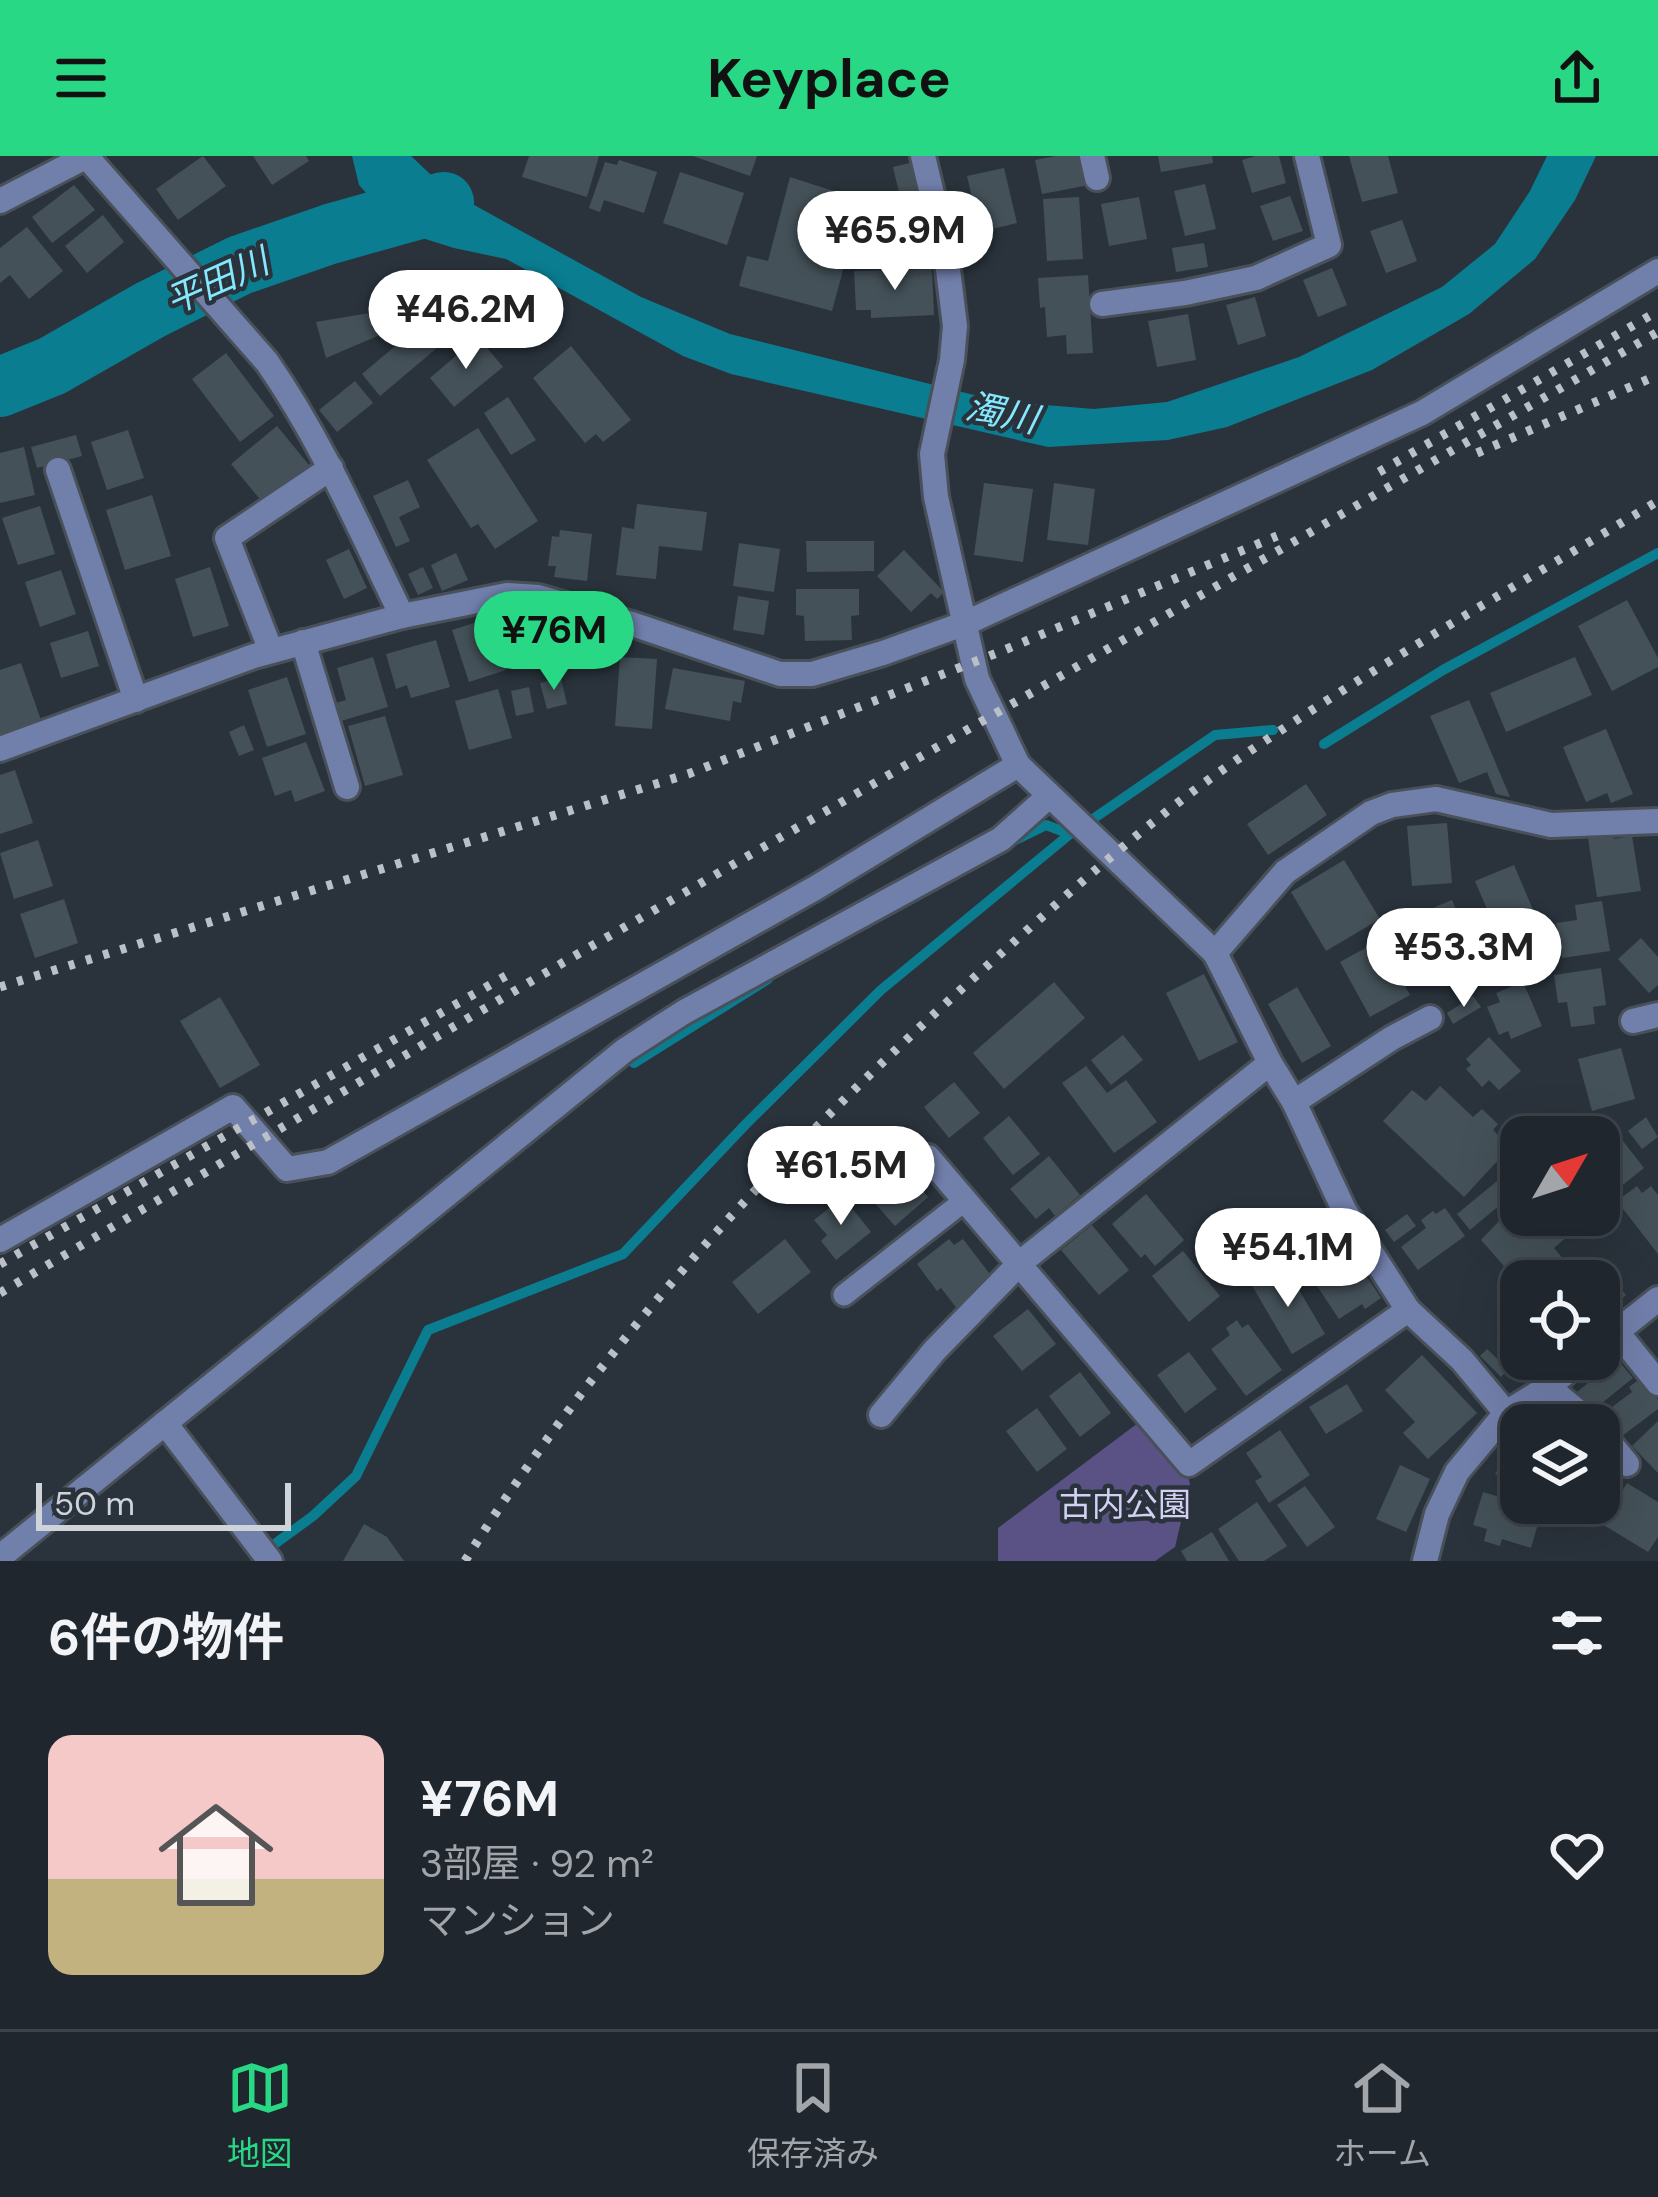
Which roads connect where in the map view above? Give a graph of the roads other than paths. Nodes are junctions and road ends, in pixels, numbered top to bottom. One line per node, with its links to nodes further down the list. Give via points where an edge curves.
1 (87, 156): 4 (street); 7 (street, via 266,362)
2 (923, 156): 10 (street, via 955,326 932,454)
3 (1307, 156): 6 (street, via 1329,245 1256,278)
4 (0, 202)
5 (1658, 271): 10 (street, via 1422,413)
6 (1102, 304)
7 (331, 468): 9 (street); 12 (street, via 227,538)
8 (58, 470): 13 (street)
9 (402, 616): 10 (street, via 538,597 780,674 812,674); 11 (street)
10 (966, 623): 15 (street, via 977,679)
11 (303, 642): 12 (street); 16 (street)
12 (271, 651): 13 (street)
13 (136, 700): 14 (street)
14 (0, 749)
15 (1018, 766): 17 (street); 25 (street, via 328,1162 287,1169 233,1107)
16 (347, 787)
17 (1049, 796): 19 (street); 40 (street, via 1000,839 625,1050)
18 (1658, 821): 19 (street, via 1551,825 1436,799 1392,805 1285,872)
19 (1215, 953): 21 (street)
20 (1430, 1018): 22 (street)
21 (1270, 1063): 22 (street); 26 (street)
22 (1294, 1102): 29 (street, via 1344,1210)
23 (928, 1157): 24 (street)
24 (964, 1202): 26 (street); 27 (lane)
25 (0, 1240)
26 (1020, 1263): 29 (street, via 1190,1464); 38 (street)
27 (844, 1295)
28 (1658, 1299): 30 (street)
29 (1408, 1310): 37 (street)
30 (1620, 1329)
31 (1620, 1350): 33 (street)
32 (1557, 1380): 34 (street)
33 (1658, 1383)
34 (1548, 1387): 35 (street); 36 (street)
35 (1521, 1404)
36 (1568, 1404)
37 (1500, 1406)
38 (881, 1415)
39 (1500, 1420): 45 (street, via 1457,1472)
40 (165, 1423): 43 (street); 44 (street)
41 (1620, 1456): 42 (street)
42 (1627, 1464)
43 (0, 1558)
44 (270, 1561)
45 (1426, 1561)

